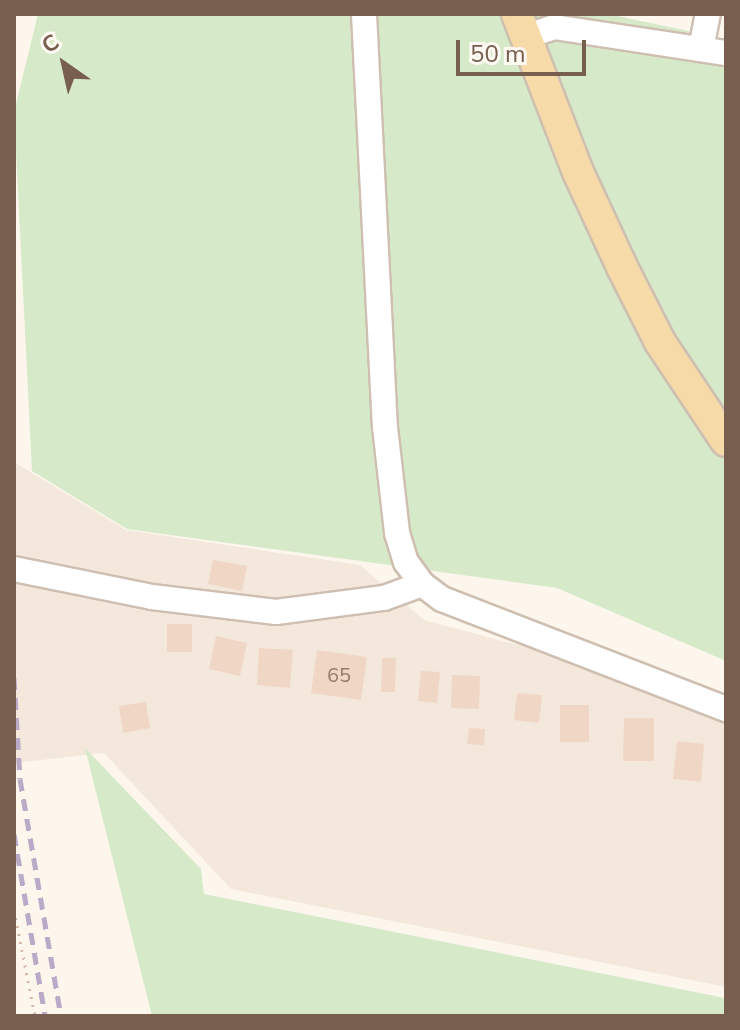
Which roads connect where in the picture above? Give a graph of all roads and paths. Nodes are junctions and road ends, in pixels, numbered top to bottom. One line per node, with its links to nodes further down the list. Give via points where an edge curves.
1 (364, 14): 8 (street, via 385,427 397,533 406,562)
2 (708, 14): 4 (street)
3 (520, 26): 4 (street); 6 (main road, via 628,280 660,342)
4 (701, 49): 5 (street)
5 (726, 53)
6 (726, 441)
7 (14, 569): 8 (street, via 152,597 276,612 384,598)
8 (422, 584): 9 (street, via 442,599)
9 (726, 709)
10 (14, 910): 11 (path)
11 (35, 1016)

